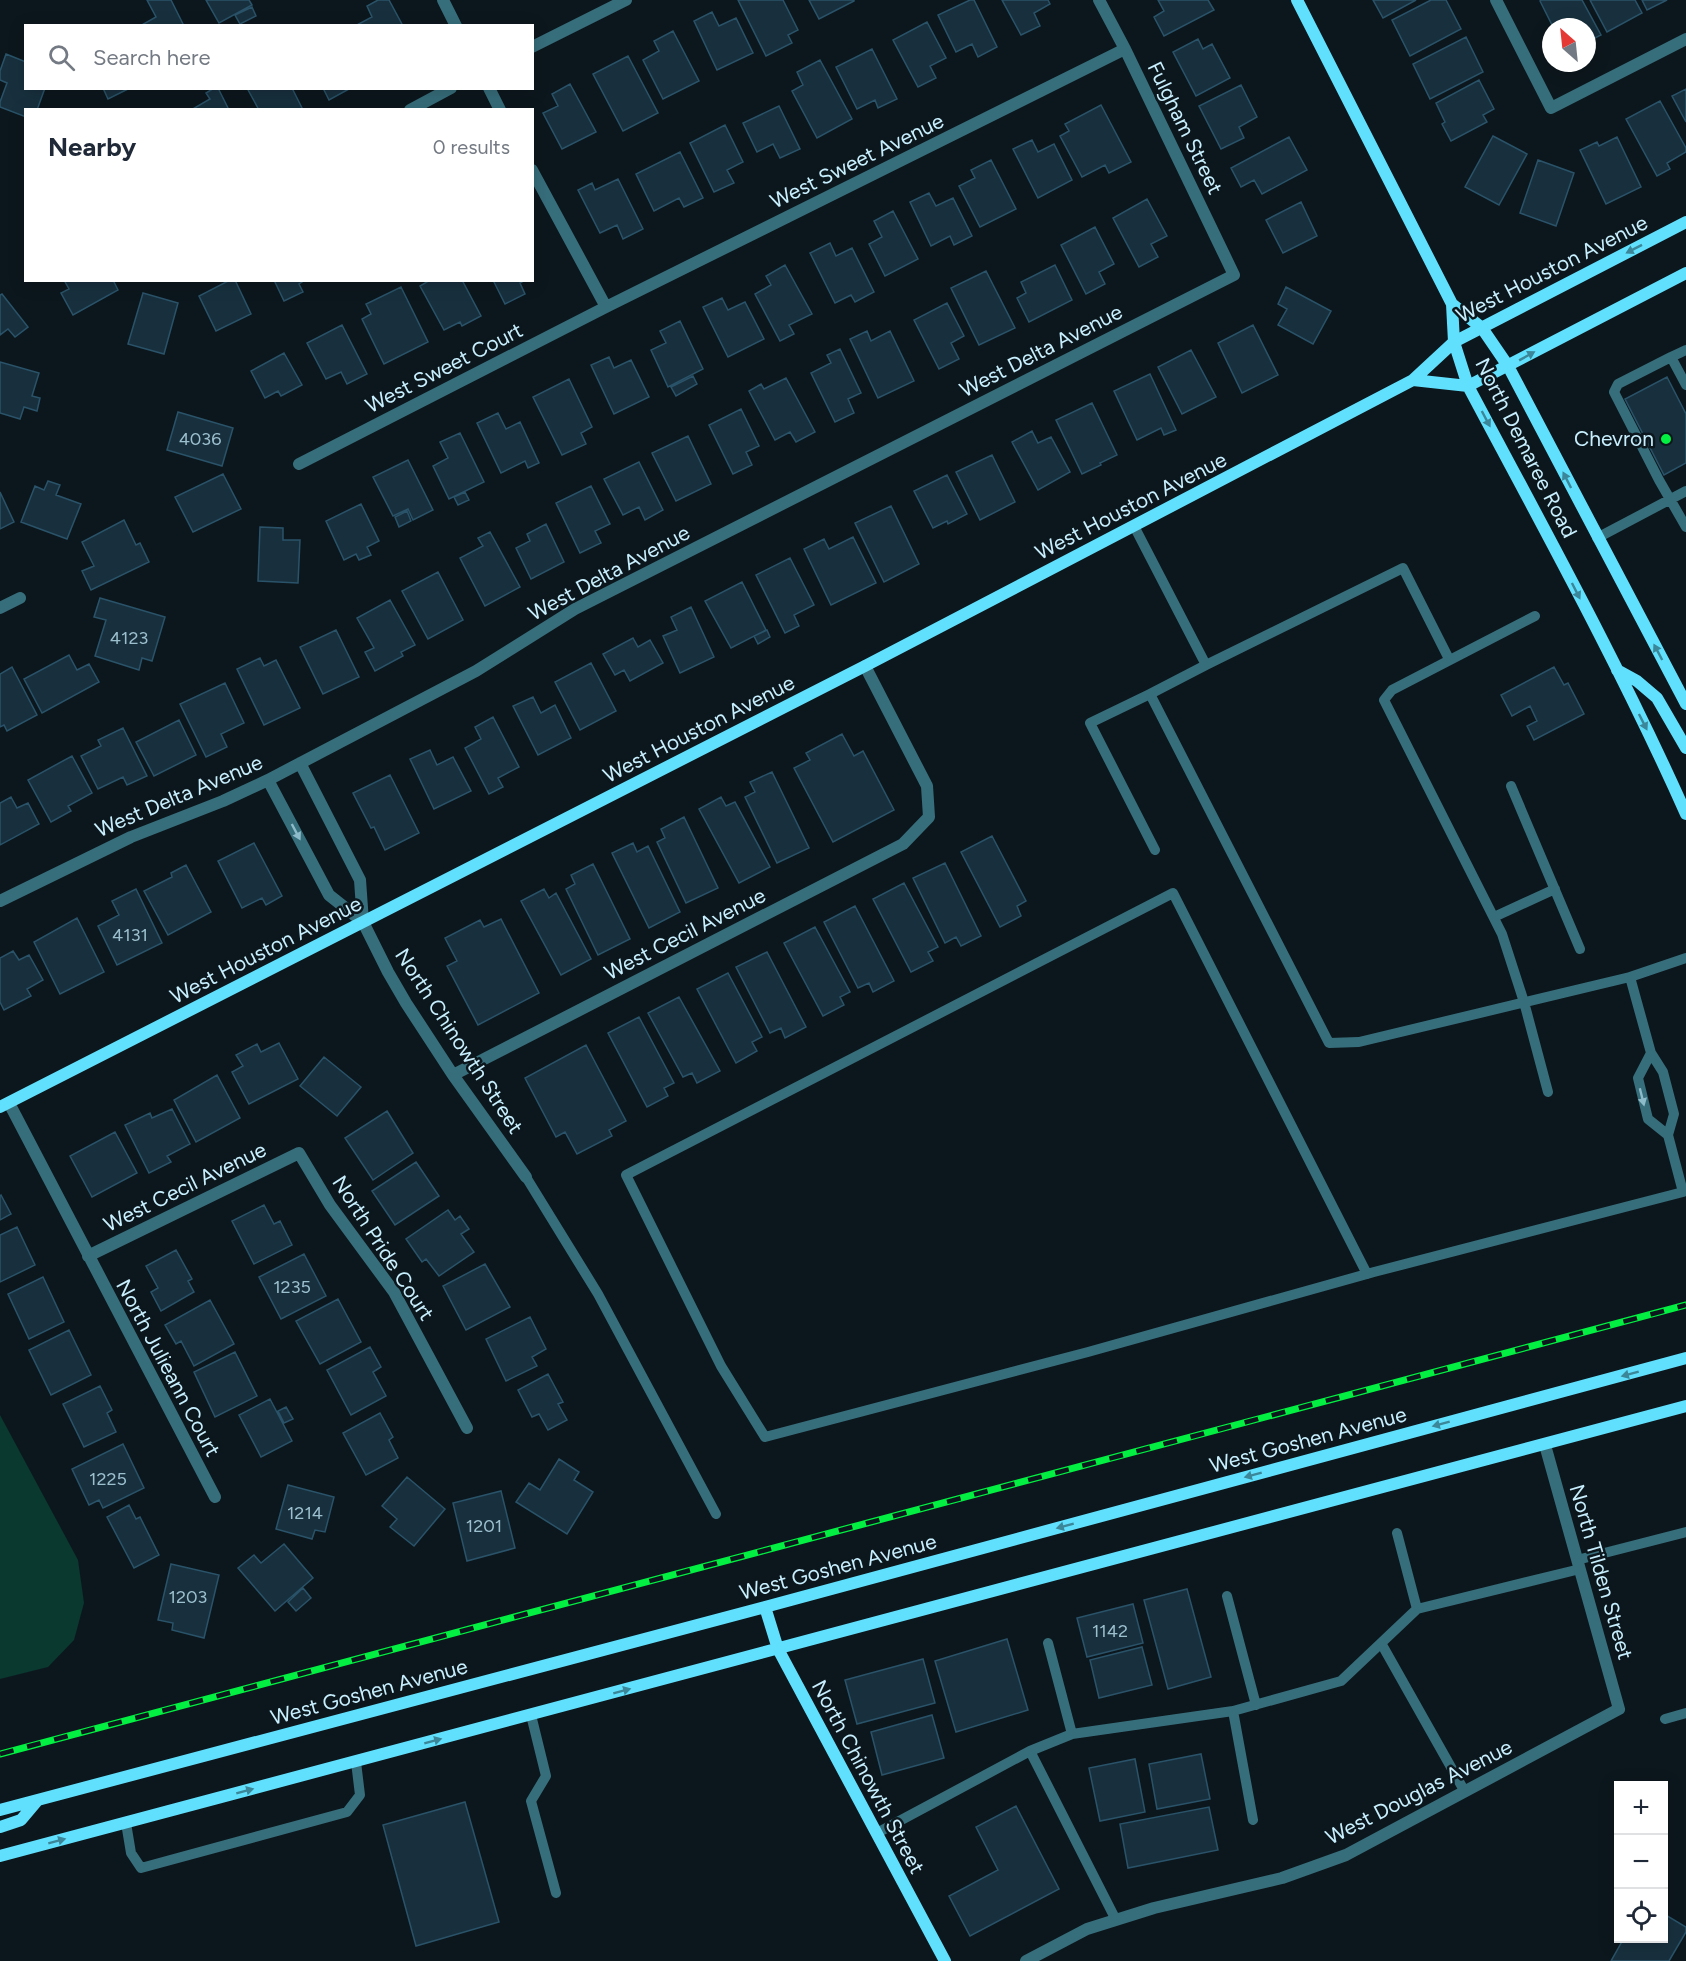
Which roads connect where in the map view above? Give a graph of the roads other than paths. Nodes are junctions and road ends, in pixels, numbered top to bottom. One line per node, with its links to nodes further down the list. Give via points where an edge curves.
1 (442, 0): 6 (street)
2 (626, 0): 8 (street)
3 (1099, 0): 9 (street, Fulgham Street)
4 (1297, 0): 18 (main road, North Demaree Road)
5 (1496, 0): 7 (street, via 1551,108)
6 (455, 24)
7 (1686, 39)
8 (534, 46)
9 (1125, 49): 17 (street, Fulgham Street); 19 (street, West Sweet Avenue)
10 (447, 90): 12 (street)
11 (490, 90): 13 (street)
12 (414, 108)
13 (499, 108)
14 (534, 174): 19 (street)
15 (1686, 222): 20 (main road, West Houston Avenue, one-way to 20)
16 (1686, 273): 24 (main road, one-way to 16)
17 (1234, 275): 44 (street, West Delta Avenue, via 575,609 476,671)
18 (1452, 304): 20 (main road); 21 (main road, North Demaree Road)
19 (606, 307): 28 (street, West Sweet Court)
20 (1482, 328): 21 (main road, West Houston Avenue); 24 (main road)
21 (1454, 342): 25 (main road, West Houston Avenue); 27 (main road, North Demaree Road)
22 (1686, 350): 23 (lane)
23 (1671, 357): 26 (lane); 30 (lane, via 1618,384 1614,392)
24 (1508, 366): 27 (main road); 33 (main road, one-way to 24)
25 (1413, 381): 27 (main road); 31 (main road, West Houston Avenue)
26 (1686, 385)
27 (1468, 386): 40 (main road, North Demaree Road, one-way to 40)
28 (299, 464)
29 (1686, 491): 30 (lane)
30 (1671, 499): 32 (lane); 33 (lane)
31 (1134, 526): 38 (lane); 39 (main road, West Houston Avenue)
32 (1686, 527)
33 (1597, 538): 42 (main road, one-way to 33)
34 (20, 598): 35 (street)
35 (0, 608)
36 (1535, 616): 37 (lane)
37 (1449, 659): 38 (lane, via 1403,568); 51 (lane, via 1392,690 1384,700)
38 (1206, 665): 41 (lane)
39 (865, 666): 52 (main road, West Houston Avenue); 58 (street, West Cecil Avenue, via 927,786 929,818 903,844)
40 (1617, 670): 43 (main road, via 1657,698); 47 (main road, North Demaree Road, one-way to 47)
41 (1150, 694): 48 (lane, via 1090,723); 56 (lane, via 1329,1043 1359,1042)
42 (1686, 704)
43 (1686, 748)
44 (300, 763): 45 (street, West Delta Avenue); 52 (street, North Chinowth Street, via 360,880)
45 (268, 780): 50 (street, West Delta Avenue, via 130,837); 52 (street, North Chinowth Street, one-way to 52, via 329,895)
46 (1511, 786): 49 (lane)
47 (1686, 814)
48 (1155, 850)
49 (1555, 889): 51 (lane); 53 (lane)
50 (0, 901)
51 (1494, 917): 56 (lane)
52 (363, 922): 58 (street, North Chinowth Street, via 406,1003); 60 (main road, West Houston Avenue)
53 (1580, 949)
54 (1686, 958): 55 (lane)
55 (1630, 977): 56 (lane); 57 (lane)
56 (1524, 1002): 59 (lane)
57 (1651, 1053): 61 (lane, via 1663,1072 1674,1114); 61 (lane, one-way to 61, via 1638,1078 1648,1119)
58 (453, 1075): 63 (street, North Chinowth Street)
59 (1548, 1092)
60 (5, 1105): 64 (street, North Julieann Court)
61 (1668, 1135): 65 (lane, via 1683,1192)
62 (299, 1153): 64 (street, West Cecil Avenue); 68 (street, North Pride Court, via 330,1205 394,1292)
63 (526, 1177): 71 (lane, via 598,1294)
64 (88, 1256): 70 (street, North Julieann Court)
65 (1367, 1274): 65 (lane, via 765,1437 722,1366 626,1175 1173,893)
66 (1686, 1358): 76 (main road, West Goshen Avenue, one-way to 76)
67 (1686, 1406): 69 (main road)
68 (467, 1428)
69 (1545, 1445): 74 (street, North Tilden Street); 80 (main road)
70 (215, 1497)
71 (716, 1514)
72 (1686, 1532): 74 (lane)
73 (1397, 1533): 77 (lane)
74 (1579, 1564): 77 (lane); 82 (street, North Tilden Street)
75 (1227, 1596): 81 (lane)
76 (765, 1607): 80 (main road, North Chinowth Street); 91 (main road, West Goshen Avenue)
77 (1417, 1609): 79 (lane)
78 (1048, 1643): 87 (lane)
79 (1382, 1643): 81 (lane, via 1341,1681); 90 (lane)
80 (778, 1649): 85 (main road, one-way to 80); 96 (main road, North Chinowth Street)
81 (1256, 1705): 83 (lane)
82 (1619, 1709): 90 (street, West Douglas Avenue)
83 (1233, 1711): 87 (lane); 93 (lane)
84 (1686, 1713): 86 (lane)
85 (531, 1715): 89 (main road, one-way to 85); 98 (lane, via 546,1776 531,1801)
86 (1665, 1719)
87 (1072, 1734): 88 (lane)
88 (1030, 1750): 96 (lane); 99 (lane)
89 (356, 1762): 94 (main road, one-way to 89); 94 (lane, via 360,1795 347,1812 141,1868 131,1853)
90 (1465, 1792): 99 (street, West Douglas Avenue, via 1346,1855 1281,1878)
91 (37, 1800): 92 (main road, West Goshen Avenue); 95 (main road, via 21,1820)
92 (0, 1810)
93 (1253, 1820)
94 (126, 1823): 97 (main road, one-way to 94)
95 (0, 1827)
96 (876, 1833): 100 (main road, North Chinowth Street)
97 (0, 1856)
98 (556, 1893)
99 (1116, 1920): 101 (street, West Douglas Avenue, via 1088,1929)
100 (945, 1961)
101 (1026, 1961)

